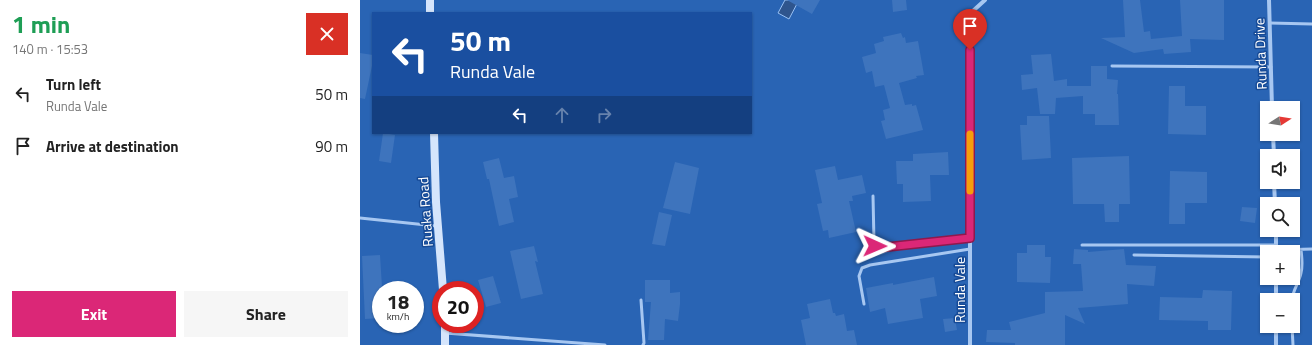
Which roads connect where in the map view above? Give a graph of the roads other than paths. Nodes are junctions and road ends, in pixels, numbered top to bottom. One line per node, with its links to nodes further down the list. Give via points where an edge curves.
1 (430, 0): 4 (street)
2 (985, 0): 15 (street, Runda Vale, via 974,10 970,34)
3 (1269, 0): 5 (street, Runda Drive)
4 (430, 12)
5 (1270, 23): 6 (lane); 8 (street, Runda Drive)
6 (1312, 24)
7 (1112, 66): 8 (lane)
8 (1271, 67): 9 (street, Runda Drive)
9 (1272, 101)
10 (434, 134): 13 (street, Ruaka Road)
11 (873, 196): 15 (lane, via 874,242 878,248)
12 (360, 218): 13 (lane)
13 (438, 227): 24 (street, Ruaka Road)
14 (1276, 237): 18 (street)
15 (970, 238): 19 (street, Runda Vale)
16 (1082, 245): 17 (lane)
17 (1260, 245)
18 (1276, 245)
19 (970, 249): 27 (lane, via 862,268 859,276); 34 (street, Runda Vale)
20 (1312, 249): 21 (lane)
21 (1301, 250): 25 (lane, via 1301,273)
22 (1134, 255): 23 (lane)
23 (1260, 257)
24 (442, 281)
25 (1293, 293)
26 (642, 300): 33 (lane)
27 (864, 304)
28 (445, 333): 31 (street); 32 (lane)
29 (1276, 333): 35 (street)
30 (1292, 333): 36 (lane)
31 (445, 345)
32 (604, 345)
33 (643, 345)
34 (970, 345)
35 (1276, 345)
36 (1293, 345)

